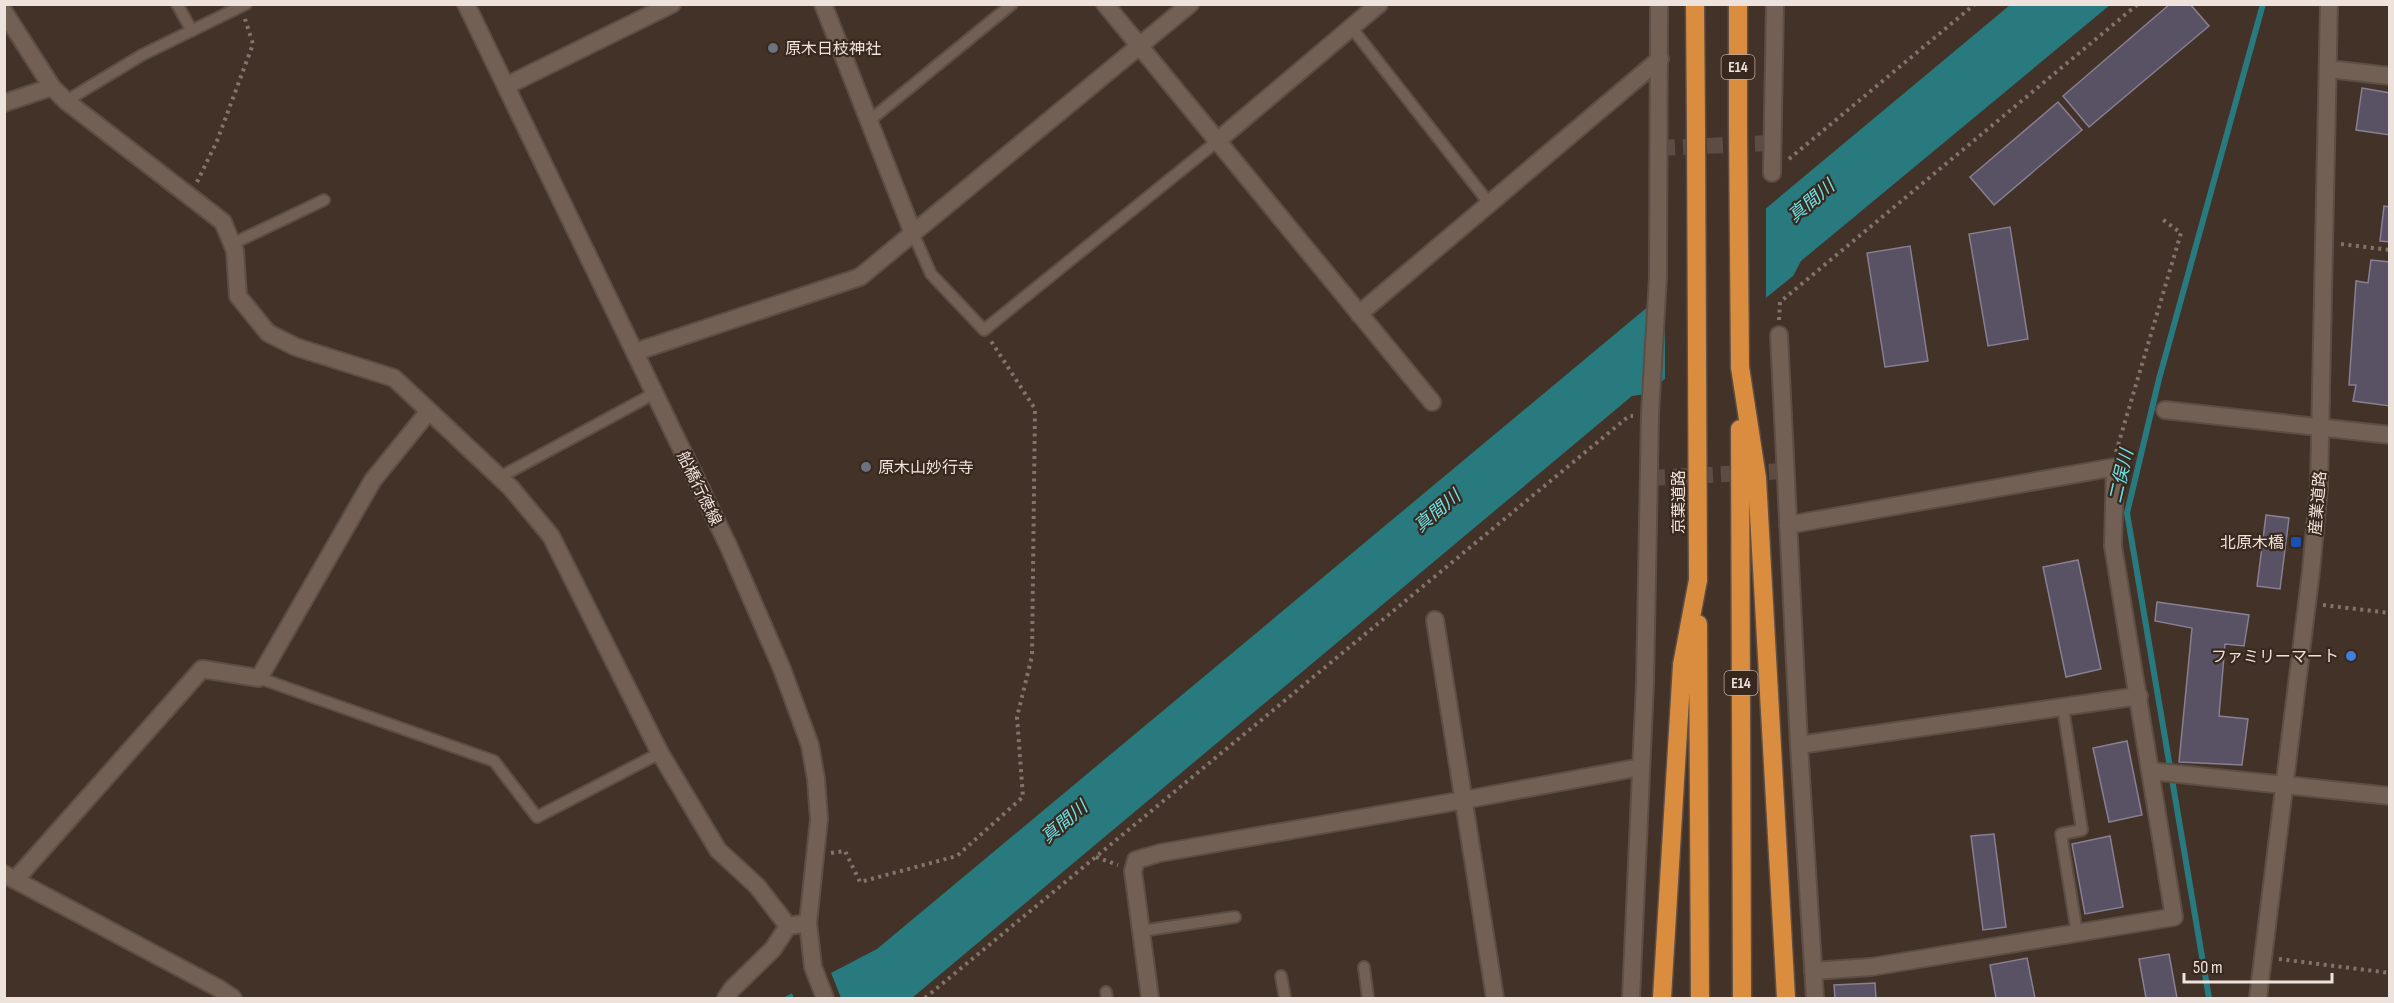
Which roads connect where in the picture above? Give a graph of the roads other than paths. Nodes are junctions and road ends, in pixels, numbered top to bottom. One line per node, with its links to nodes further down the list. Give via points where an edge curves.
1 (177, 4): 17 (lane)
2 (466, 4): 22 (street, 船橋行徳線)
3 (672, 4): 22 (street)
4 (823, 4): 26 (street)
5 (1012, 4): 26 (lane)
6 (1105, 4): 18 (street)
7 (1190, 4): 18 (street)
8 (1379, 4): 16 (street)
9 (1659, 4): 19 (street)
10 (1695, 4): 45 (highway, 京葉道路, bridge)
11 (1738, 4): 36 (highway, E14, bridge)
12 (1775, 4): 28 (street)
13 (2330, 4): 20 (street, 産業道路)
14 (243, 6): 17 (lane)
15 (4, 12): 23 (street)
16 (1351, 27): 27 (street); 30 (lane)
17 (192, 31): 24 (lane, via 142,55)
18 (1139, 47): 27 (street); 31 (street)
19 (1660, 59): 30 (street); 52 (street, via 1658,277 1650,415)
20 (2329, 69): 21 (street); 41 (street, 産業道路)
21 (2390, 76)
22 (506, 86): 35 (street, 船橋行徳線)
23 (52, 87): 24 (street); 25 (street)
24 (66, 101): 32 (street, via 223,222)
25 (4, 103)
26 (869, 121): 31 (street)
27 (1215, 142): 31 (lane, via 984,330 931,274); 33 (street)
28 (1772, 173)
29 (324, 200): 32 (lane)
30 (1489, 203): 33 (street)
31 (913, 233): 35 (street, via 860,276)
32 (232, 244): 40 (street, via 238,296 268,333 296,347 394,378)
33 (1359, 314): 38 (street)
34 (1779, 335): 44 (street)
35 (635, 352): 37 (street, 船橋行徳線)
36 (1740, 367): 57 (highway, via 1757,478); 77 (highway, E14)
37 (655, 393): 43 (lane); 60 (street, 船橋行徳線, via 760,616 807,736 819,819)
38 (1432, 402)
39 (2165, 410): 41 (street)
40 (429, 411): 43 (street); 47 (street, via 373,480)
41 (2322, 427): 42 (street); 54 (street, 産業道路, via 2307,603)
42 (2390, 435)
43 (500, 477): 51 (street, via 551,536)
44 (1788, 525): 48 (street, via 2115,467 2113,546); 50 (street)
45 (1698, 580): 75 (highway, via 1682,665); 76 (highway, 京葉道路)
46 (1435, 620): 56 (street)
47 (259, 678): 51 (lane, via 494,761 537,817); 58 (street, via 202,669)
48 (2139, 696): 49 (street); 53 (street)
49 (2063, 708): 50 (street); 63 (lane, via 2082,830 2061,834)
50 (1799, 745): 65 (street)
51 (660, 753): 61 (street, via 718,850 757,886)
52 (1641, 767): 56 (street); 74 (street)
53 (2150, 771): 54 (street); 63 (street, via 2174,917)
54 (2283, 783): 55 (street); 81 (street, 産業道路)
55 (2390, 796)
56 (1464, 800): 62 (street, via 1137,860 1133,871); 73 (street)
57 (1779, 858): 78 (highway); 79 (highway)
58 (10, 877): 67 (street)
59 (1235, 917): 62 (lane)
60 (808, 923): 61 (street); 69 (street, 船橋行徳線, via 810,950)
61 (788, 927): 68 (street)
62 (1141, 931): 70 (street)
63 (2077, 933): 65 (street, via 1871,967)
64 (1364, 967): 72 (lane)
65 (1813, 971): 80 (street)
66 (1281, 976): 71 (lane)
67 (233, 999)
68 (726, 999)
69 (825, 999)
70 (1150, 999)
71 (1285, 999)
72 (1368, 999)
73 (1495, 999)
74 (1631, 999)
75 (1662, 999)
76 (1700, 999)
77 (1742, 999)
78 (1778, 999)
79 (1786, 999)
80 (1815, 999)
81 (2258, 999)

